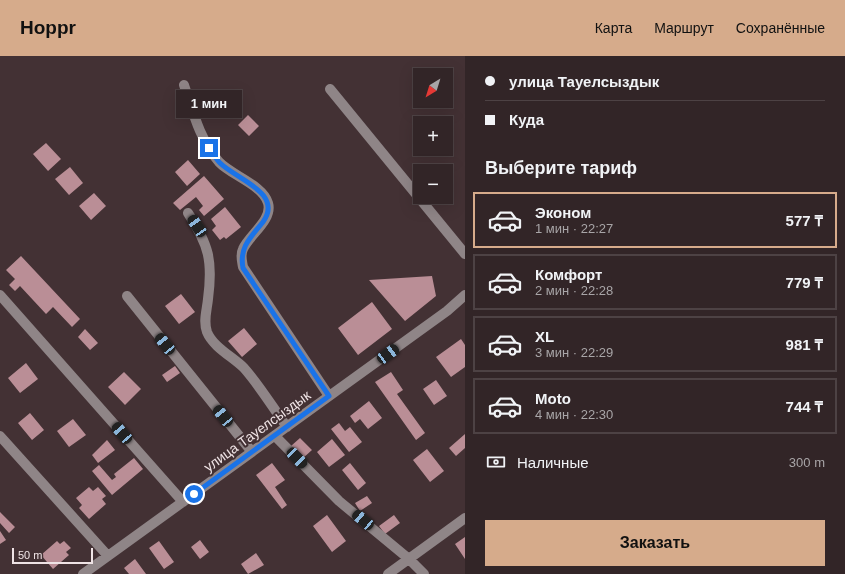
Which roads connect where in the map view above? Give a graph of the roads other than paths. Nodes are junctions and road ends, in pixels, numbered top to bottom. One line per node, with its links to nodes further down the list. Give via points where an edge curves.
1 (184, 85): 8 (street, via 198,128 220,163 261,192 268,201 266,217 243,249 243,268)
2 (330, 89): 4 (street)
3 (188, 213): 9 (street, via 197,226 209,255 211,272 205,321 207,332 245,369)
4 (465, 254)
5 (0, 295): 13 (street)
6 (465, 295): 8 (street, улица Тауелсыздык, via 447,311)
7 (126, 296): 12 (street)
8 (329, 396): 9 (street, улица Тауелсыздык)
9 (287, 427): 11 (street, улица Тауелсыздык)
10 (0, 436): 15 (street)
11 (275, 436): 12 (street, улица Тауелсыздык); 16 (street, via 339,501)
12 (252, 452): 13 (street, улица Тауелсыздык)
13 (183, 502): 15 (street, улица Тауелсыздык)
14 (465, 518): 16 (street)
15 (108, 556): 17 (street, улица Тауелсыздык)
16 (409, 559): 18 (street); 19 (street)
17 (83, 574)
18 (388, 574)
19 (424, 574)

